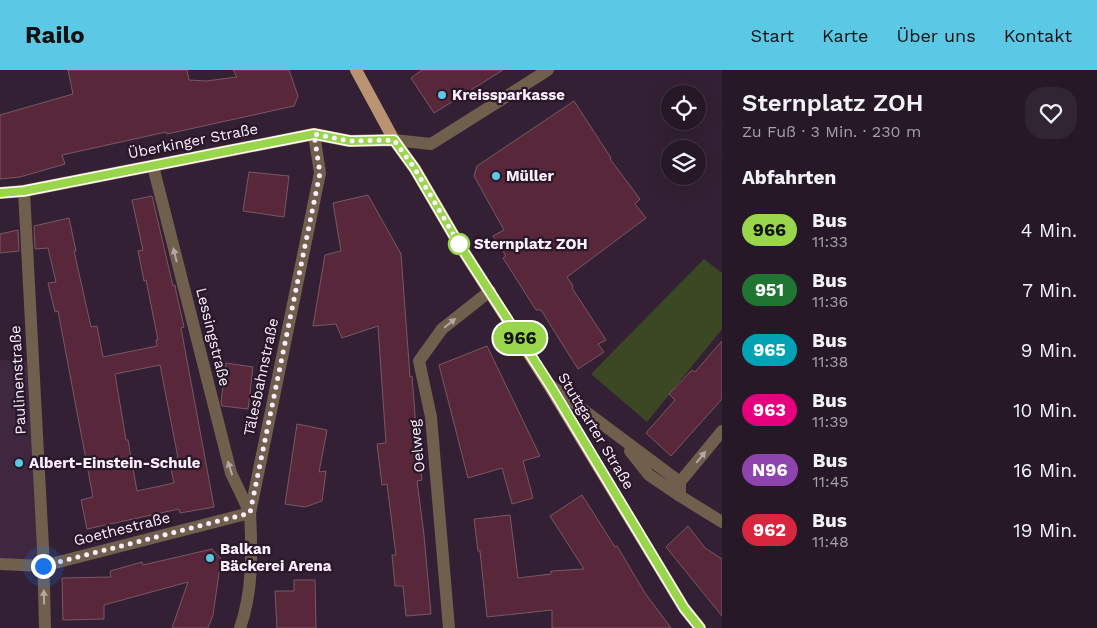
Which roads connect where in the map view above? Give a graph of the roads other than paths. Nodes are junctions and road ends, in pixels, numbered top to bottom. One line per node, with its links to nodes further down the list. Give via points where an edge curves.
1 (356, 70): 4 (main road, Stuttgarter Straße)
2 (548, 70): 4 (street, via 431,144)
3 (314, 134): 4 (main road, Überkinger Straße, via 350,141); 5 (main road, Überkinger Straße); 14 (street, Tälesbahnstraße, via 320,173)
4 (394, 140): 8 (main road, Stuttgarter Straße)
5 (153, 166): 6 (main road, Überkinger Straße); 14 (street, Lessingstraße, one-way to 5, via 231,473)
6 (24, 191): 7 (main road, Überkinger Straße); 17 (street, Paulinenstraße)
7 (0, 193)
8 (490, 291): 9 (main road, Stuttgarter Straße); 20 (street, Oelweg, one-way to 8, via 431,417 419,361 442,329)
9 (550, 385): 11 (street); 21 (main road, Stuttgarter Straße, via 684,608)
10 (722, 431): 12 (street, one-way to 10)
11 (619, 437): 12 (street); 13 (street, via 649,475)
12 (680, 482): 13 (street)
13 (680, 496): 15 (street)
14 (250, 513): 17 (street, Goethestraße); 19 (street, Tälesbahnstraße, via 252,556 247,608)
15 (722, 522)
16 (0, 564): 17 (street, Goethestraße)
17 (43, 566): 18 (street, Paulinenstraße, one-way to 17)
18 (44, 628)
19 (240, 628)
20 (449, 628)
21 (700, 628)

